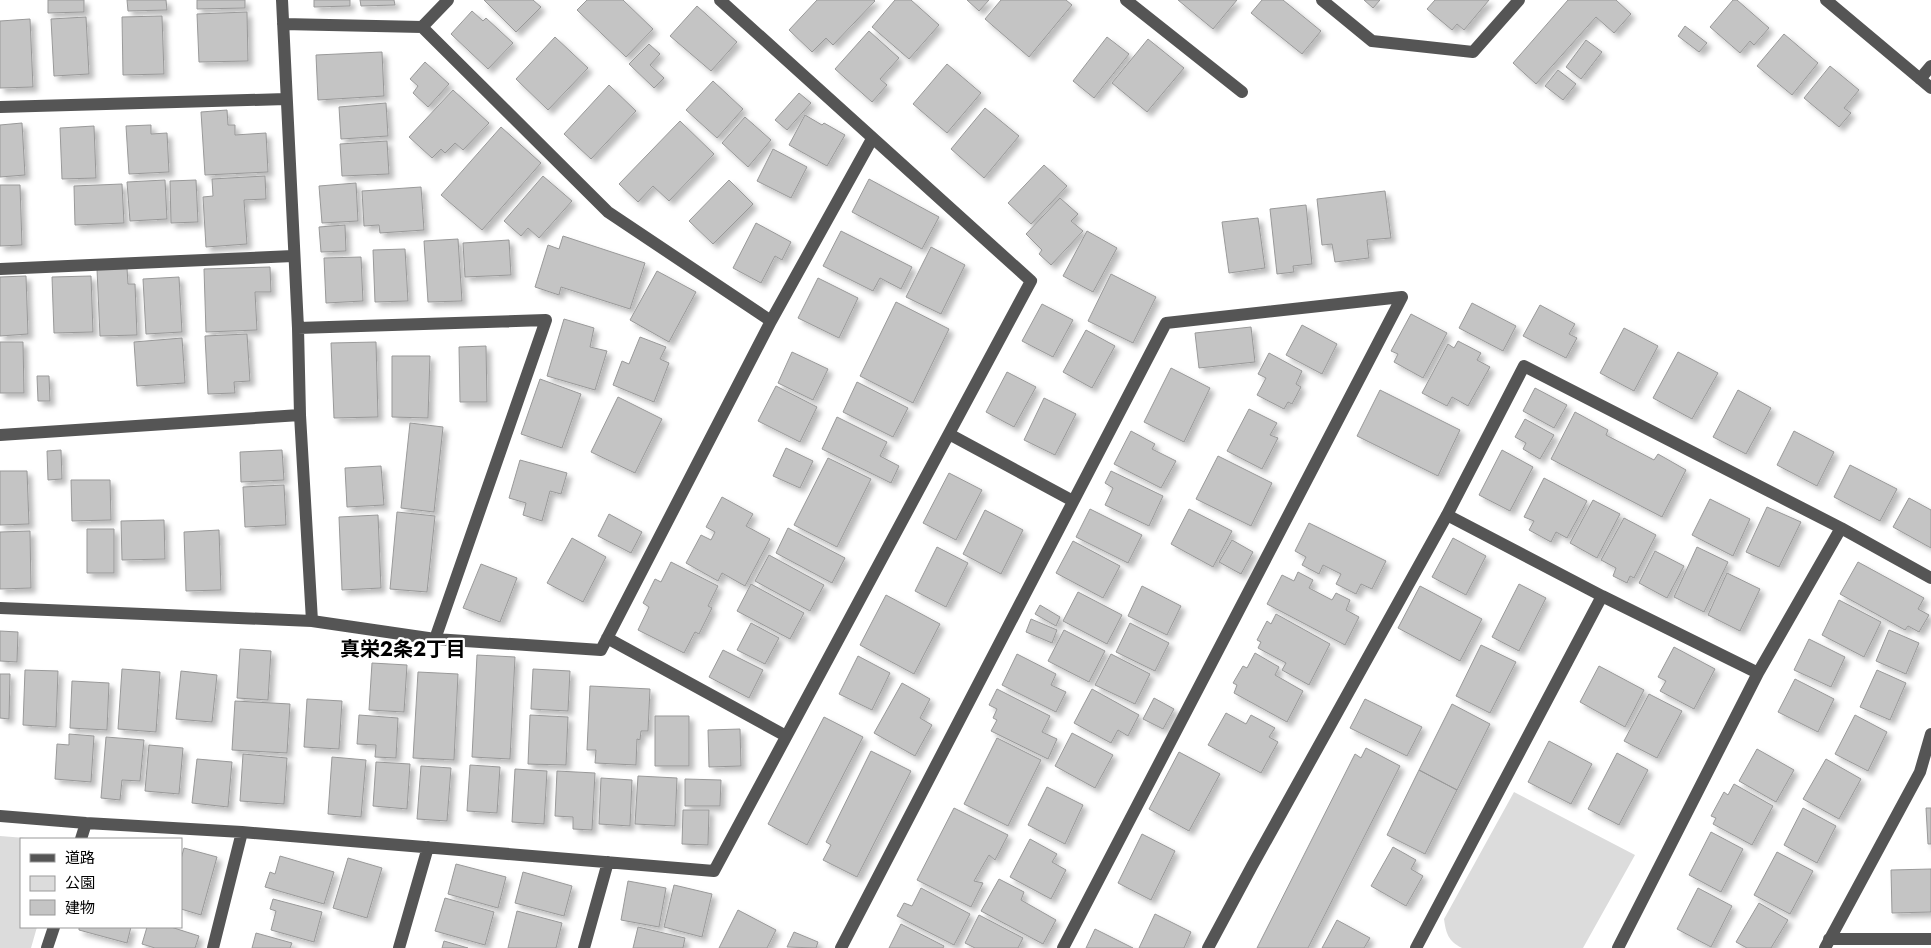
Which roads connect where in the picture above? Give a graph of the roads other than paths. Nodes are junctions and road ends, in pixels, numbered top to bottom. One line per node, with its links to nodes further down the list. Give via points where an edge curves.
1 (282, 0): 8 (street)
2 (448, 0): 9 (street)
3 (720, 0): 16 (street)
4 (1126, 0): 13 (street)
5 (1322, 0): 6 (street, via 1372,41 1473,52)
6 (1519, 0)
7 (1826, 0): 11 (street)
8 (283, 24): 9 (street); 14 (street)
9 (422, 27): 19 (street, via 608,212)
10 (1931, 66): 11 (street)
11 (1920, 79): 12 (street)
12 (1931, 88)
13 (1242, 92)
14 (286, 99): 15 (street); 17 (street)
15 (0, 107)
16 (872, 138): 19 (street); 22 (street, via 1032,281)
17 (293, 256): 18 (street); 20 (street)
18 (0, 269)
19 (771, 321): 31 (street)
20 (298, 328): 21 (street); 32 (street, via 546,320)
21 (300, 415): 23 (street); 30 (street)
22 (949, 434): 24 (street); 35 (street)
23 (0, 436)
24 (1074, 501): 51 (street); 52 (street, via 1166,324 1402,297)
25 (1448, 515): 26 (street, via 1524,366); 28 (street); 53 (street)
26 (1841, 528): 27 (street); 33 (street)
27 (1931, 578)
28 (1602, 596): 33 (street); 46 (street)
29 (0, 608): 30 (street)
30 (312, 621): 32 (street)
31 (607, 638): 32 (street, via 600,650); 35 (street)
32 (435, 640)
33 (1758, 673): 54 (street)
34 (1931, 734): 36 (street)
35 (786, 736): 42 (street, via 714,871)
36 (1926, 773): 45 (street)
37 (0, 816): 38 (street)
38 (86, 823): 39 (street); 40 (street)
39 (242, 832): 41 (street); 48 (street)
40 (81, 838)
41 (428, 847): 42 (street); 49 (street)
42 (608, 862): 50 (street)
43 (54, 928): 47 (street)
44 (1931, 939): 45 (street)
45 (1827, 943)
46 (1420, 947)
47 (47, 948)
48 (213, 948)
49 (399, 948)
50 (584, 948)
51 (841, 948)
52 (1063, 948)
53 (1208, 948)
54 (1618, 948)

